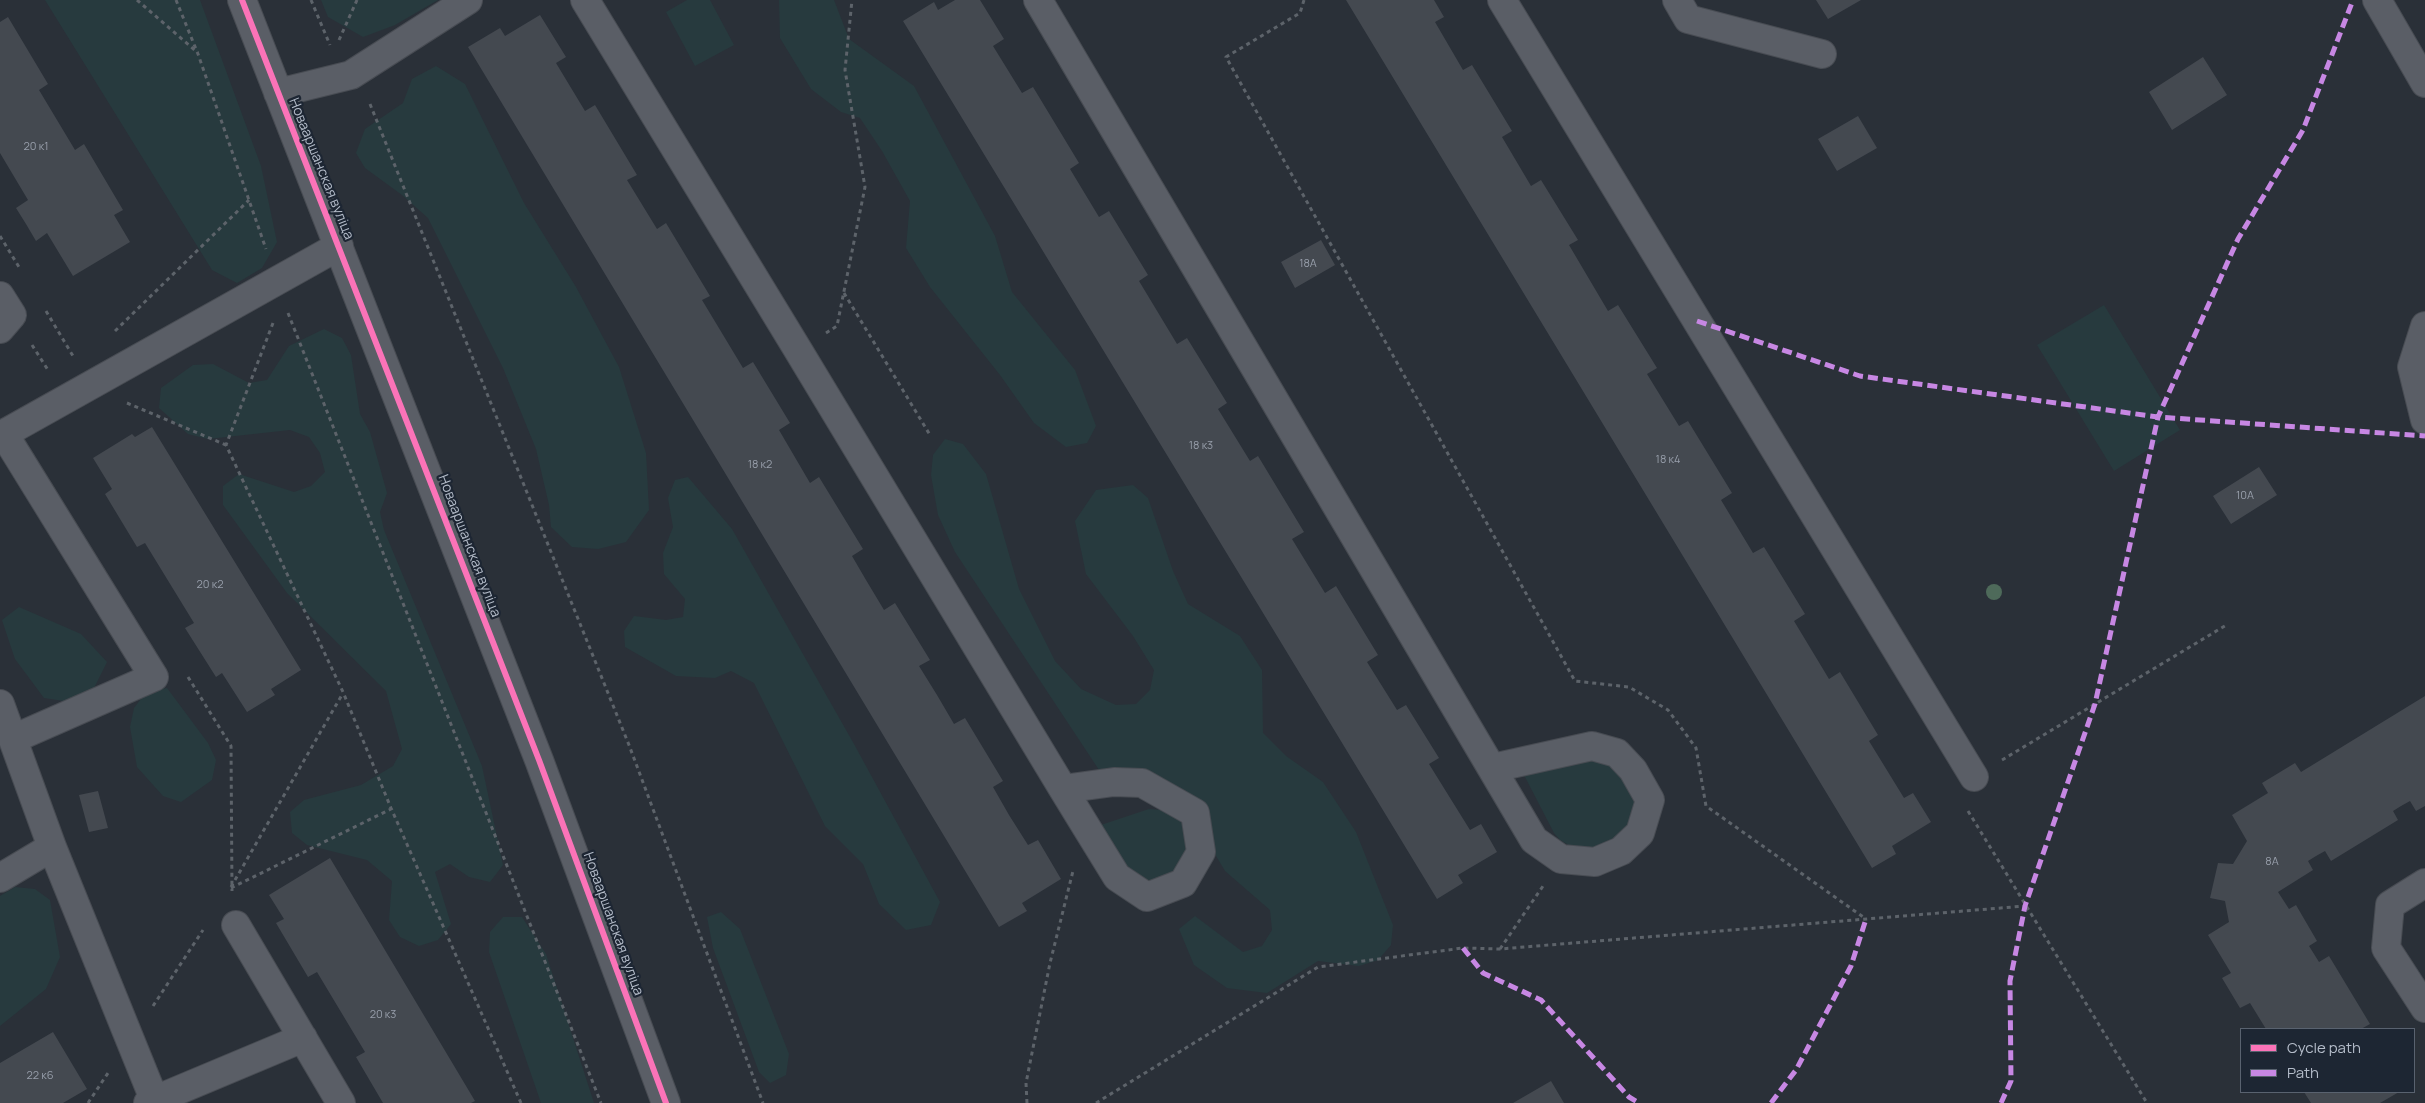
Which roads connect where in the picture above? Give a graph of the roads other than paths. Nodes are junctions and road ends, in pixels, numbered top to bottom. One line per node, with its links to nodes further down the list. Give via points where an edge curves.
1 (242, 0): 10 (street, Новааршанская вуліца)
2 (468, 0): 10 (street, via 351,75)
3 (586, 0): 19 (street)
4 (1038, 0): 17 (street)
5 (1502, 0): 18 (street)
6 (1676, 0): 8 (street, via 1688,19)
7 (2377, 0): 9 (street)
8 (1822, 54)
9 (2425, 83)
10 (278, 94): 11 (street, Новааршанская вуліца)
11 (339, 246): 14 (street, via 280,289 88,387); 28 (street, Новааршанская вуліца, via 539,760)
12 (2425, 326): 13 (street, via 2412,367)
13 (2425, 420)
14 (2, 435): 16 (street, via 154,677)
15 (0, 704): 16 (street)
16 (13, 739): 20 (street)
17 (1493, 768): 17 (street, via 1534,840 1561,859 1595,862 1621,851 1640,833 1650,800 1633,770 1617,753 1592,746)
18 (1974, 777)
19 (1063, 789): 19 (street, via 1116,876 1147,897 1183,883 1201,852 1195,813 1142,783 1114,782)
20 (52, 847): 21 (street); 26 (street, via 130,1040)
21 (0, 878)
22 (2425, 883): 24 (street, via 2390,905 2386,948)
23 (236, 925): 25 (street)
24 (2425, 1008)
25 (302, 1038): 26 (street); 27 (street)
26 (151, 1101)
27 (341, 1103)
28 (666, 1103)

